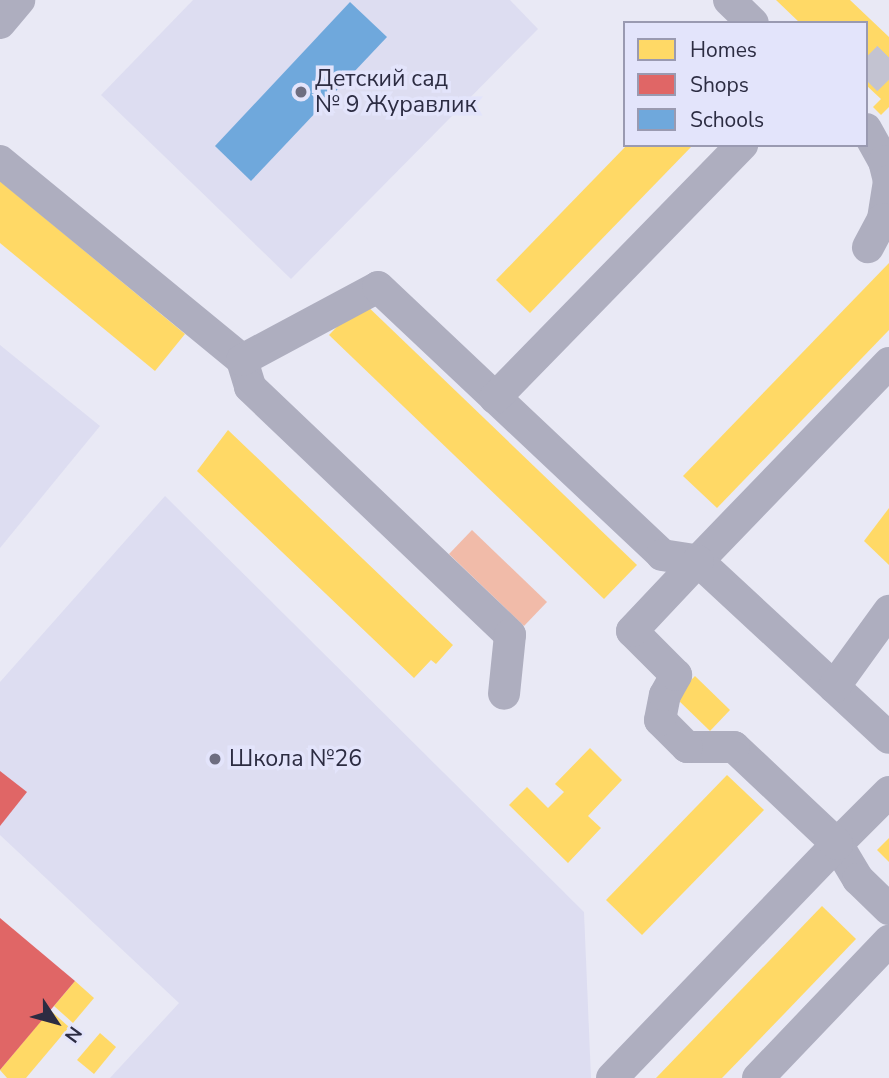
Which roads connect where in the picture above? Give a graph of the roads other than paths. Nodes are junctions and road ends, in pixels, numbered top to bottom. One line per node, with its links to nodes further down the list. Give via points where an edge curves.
1 (19, 0): 4 (lane)
2 (729, 0): 3 (lane)
3 (751, 21)
4 (0, 23)
5 (868, 133): 8 (lane, via 884,161 888,181 883,219)
6 (740, 147): 11 (lane)
7 (0, 161): 9 (lane)
8 (868, 247)
9 (242, 360): 11 (lane, via 378,287); 15 (lane, via 250,387 510,635)
10 (889, 363): 12 (lane)
11 (495, 398): 12 (lane, via 662,555)
12 (698, 561): 14 (lane); 18 (lane, via 632,631 676,675 665,695 660,720 687,747 734,747)
13 (889, 611): 14 (lane)
14 (834, 687): 16 (lane)
15 (505, 694)
16 (884, 724)
17 (889, 792): 18 (lane)
18 (837, 844): 19 (lane, via 858,878); 21 (lane)
19 (889, 909)
20 (889, 940): 22 (lane)
21 (612, 1078)
22 (758, 1078)

